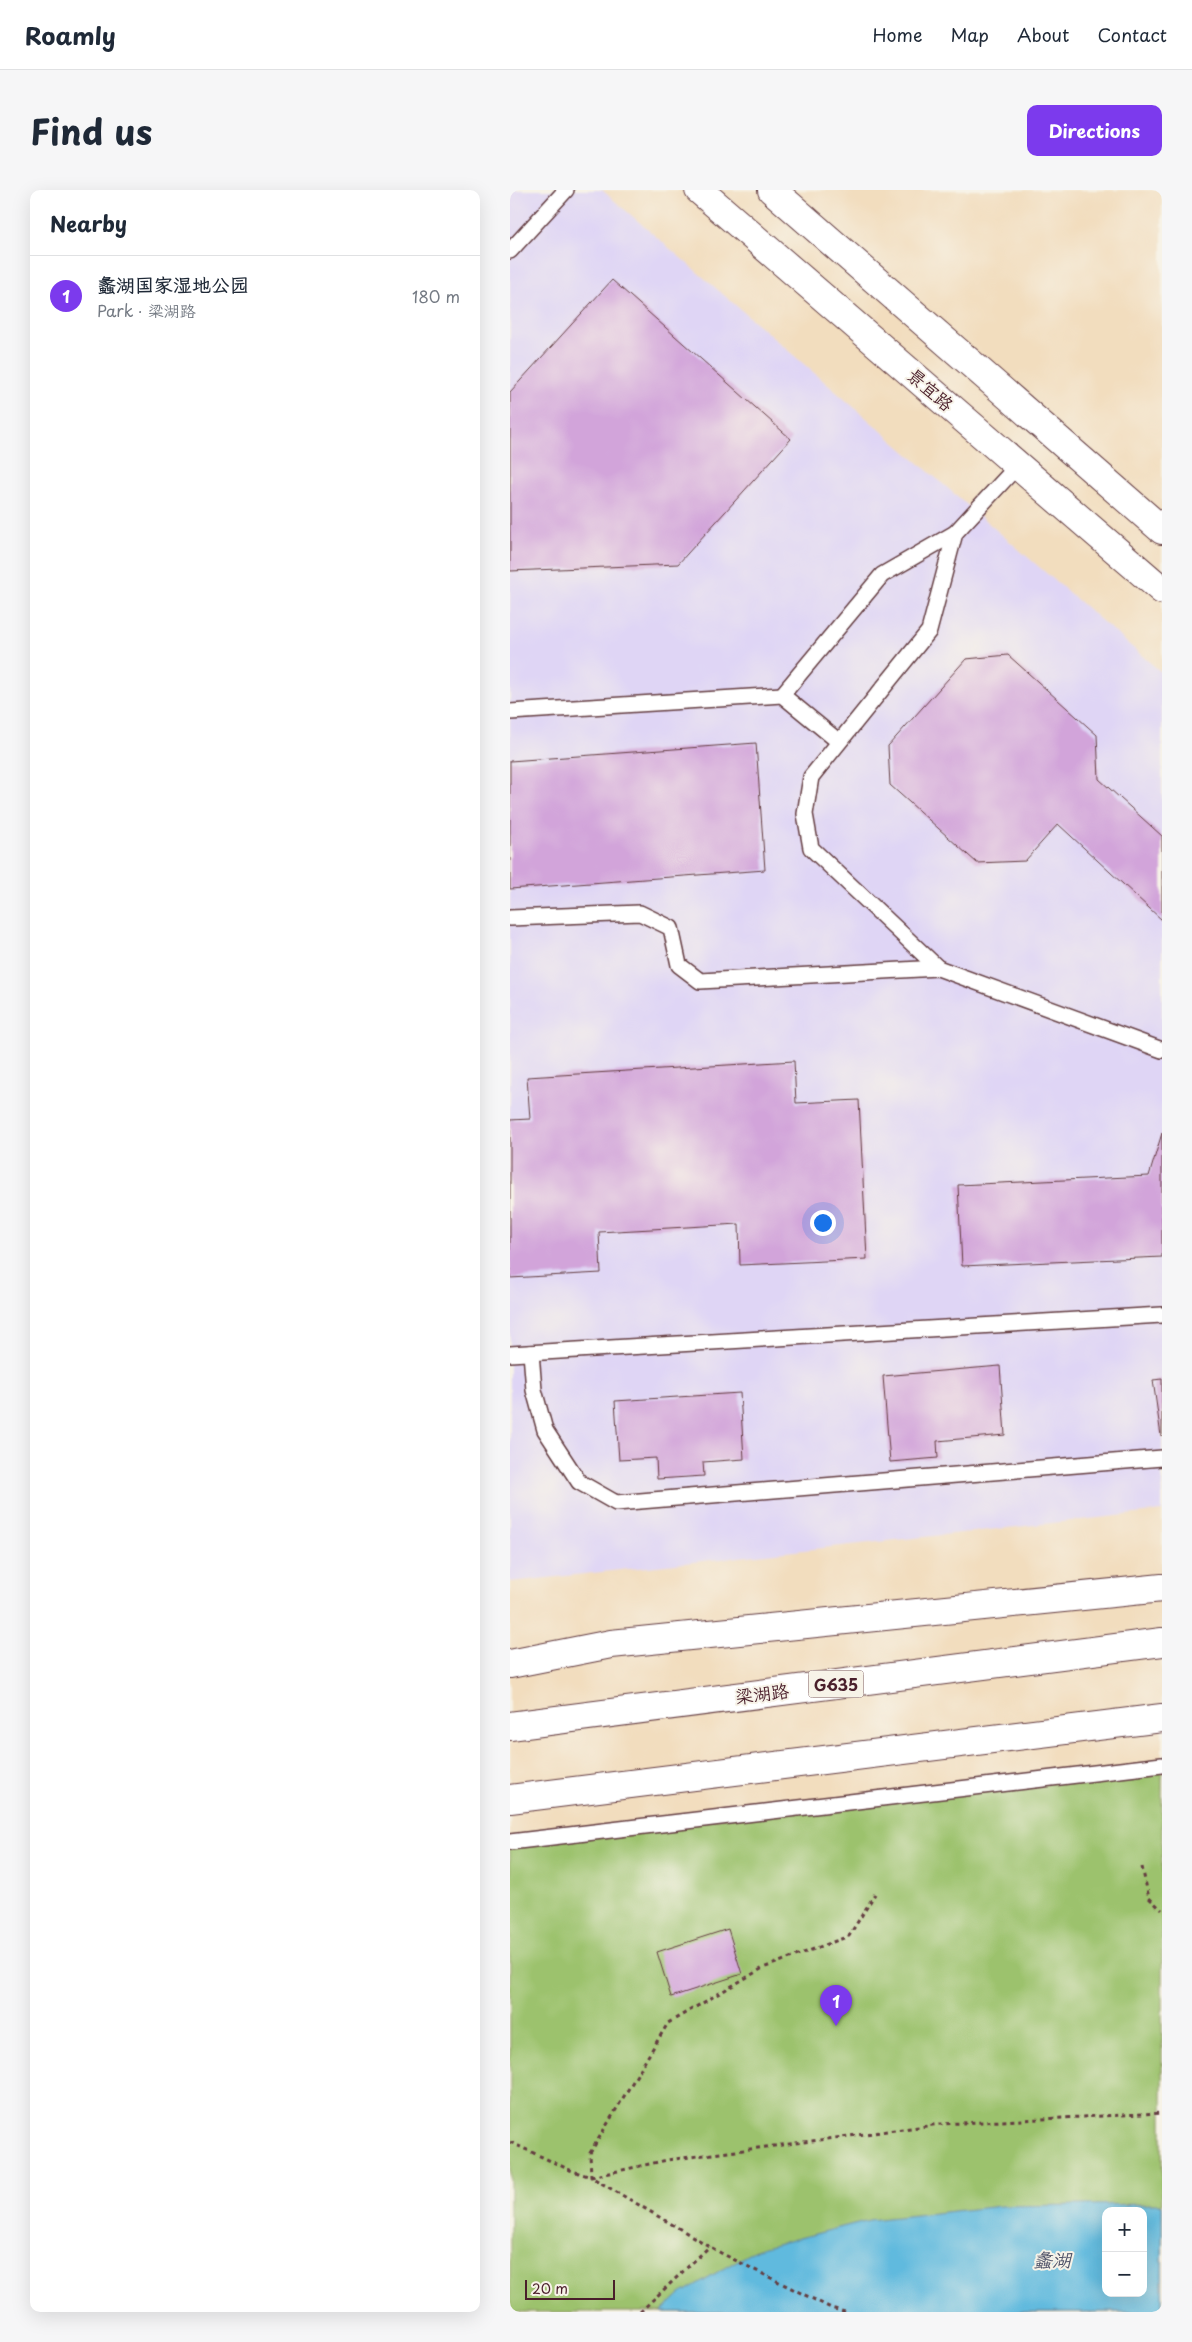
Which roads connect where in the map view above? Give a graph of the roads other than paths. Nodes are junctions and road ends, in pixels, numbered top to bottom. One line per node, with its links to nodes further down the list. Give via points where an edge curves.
1 (700, 190): 5 (main road, 景宜路)
2 (772, 190): 6 (main road)
3 (560, 192): 4 (lane)
4 (510, 251)
5 (1019, 464): 7 (lane); 8 (main road, 景宜路)
6 (1162, 530)
7 (955, 533): 9 (lane, via 882,575); 11 (lane, via 929,631)
8 (1162, 590)
9 (782, 695): 10 (lane); 11 (lane)
10 (510, 712)
11 (838, 741): 13 (lane, via 811,777 805,814 811,848)
12 (510, 918): 13 (lane, via 640,913 671,928 679,965 700,981)
13 (938, 968): 14 (lane)
14 (1162, 1050)
15 (1162, 1315): 16 (lane)
16 (530, 1353): 17 (lane); 18 (lane, via 534,1390 545,1430 579,1482 616,1503)
17 (510, 1354)
18 (1162, 1458)
19 (1162, 1588): 21 (main road, via 611,1644)
20 (1162, 1642): 23 (main road, 梁湖路 / G635)
21 (510, 1664)
22 (1162, 1718): 25 (main road)
23 (510, 1726)
24 (1162, 1765): 26 (lane)
25 (510, 1800)
26 (510, 1842)

